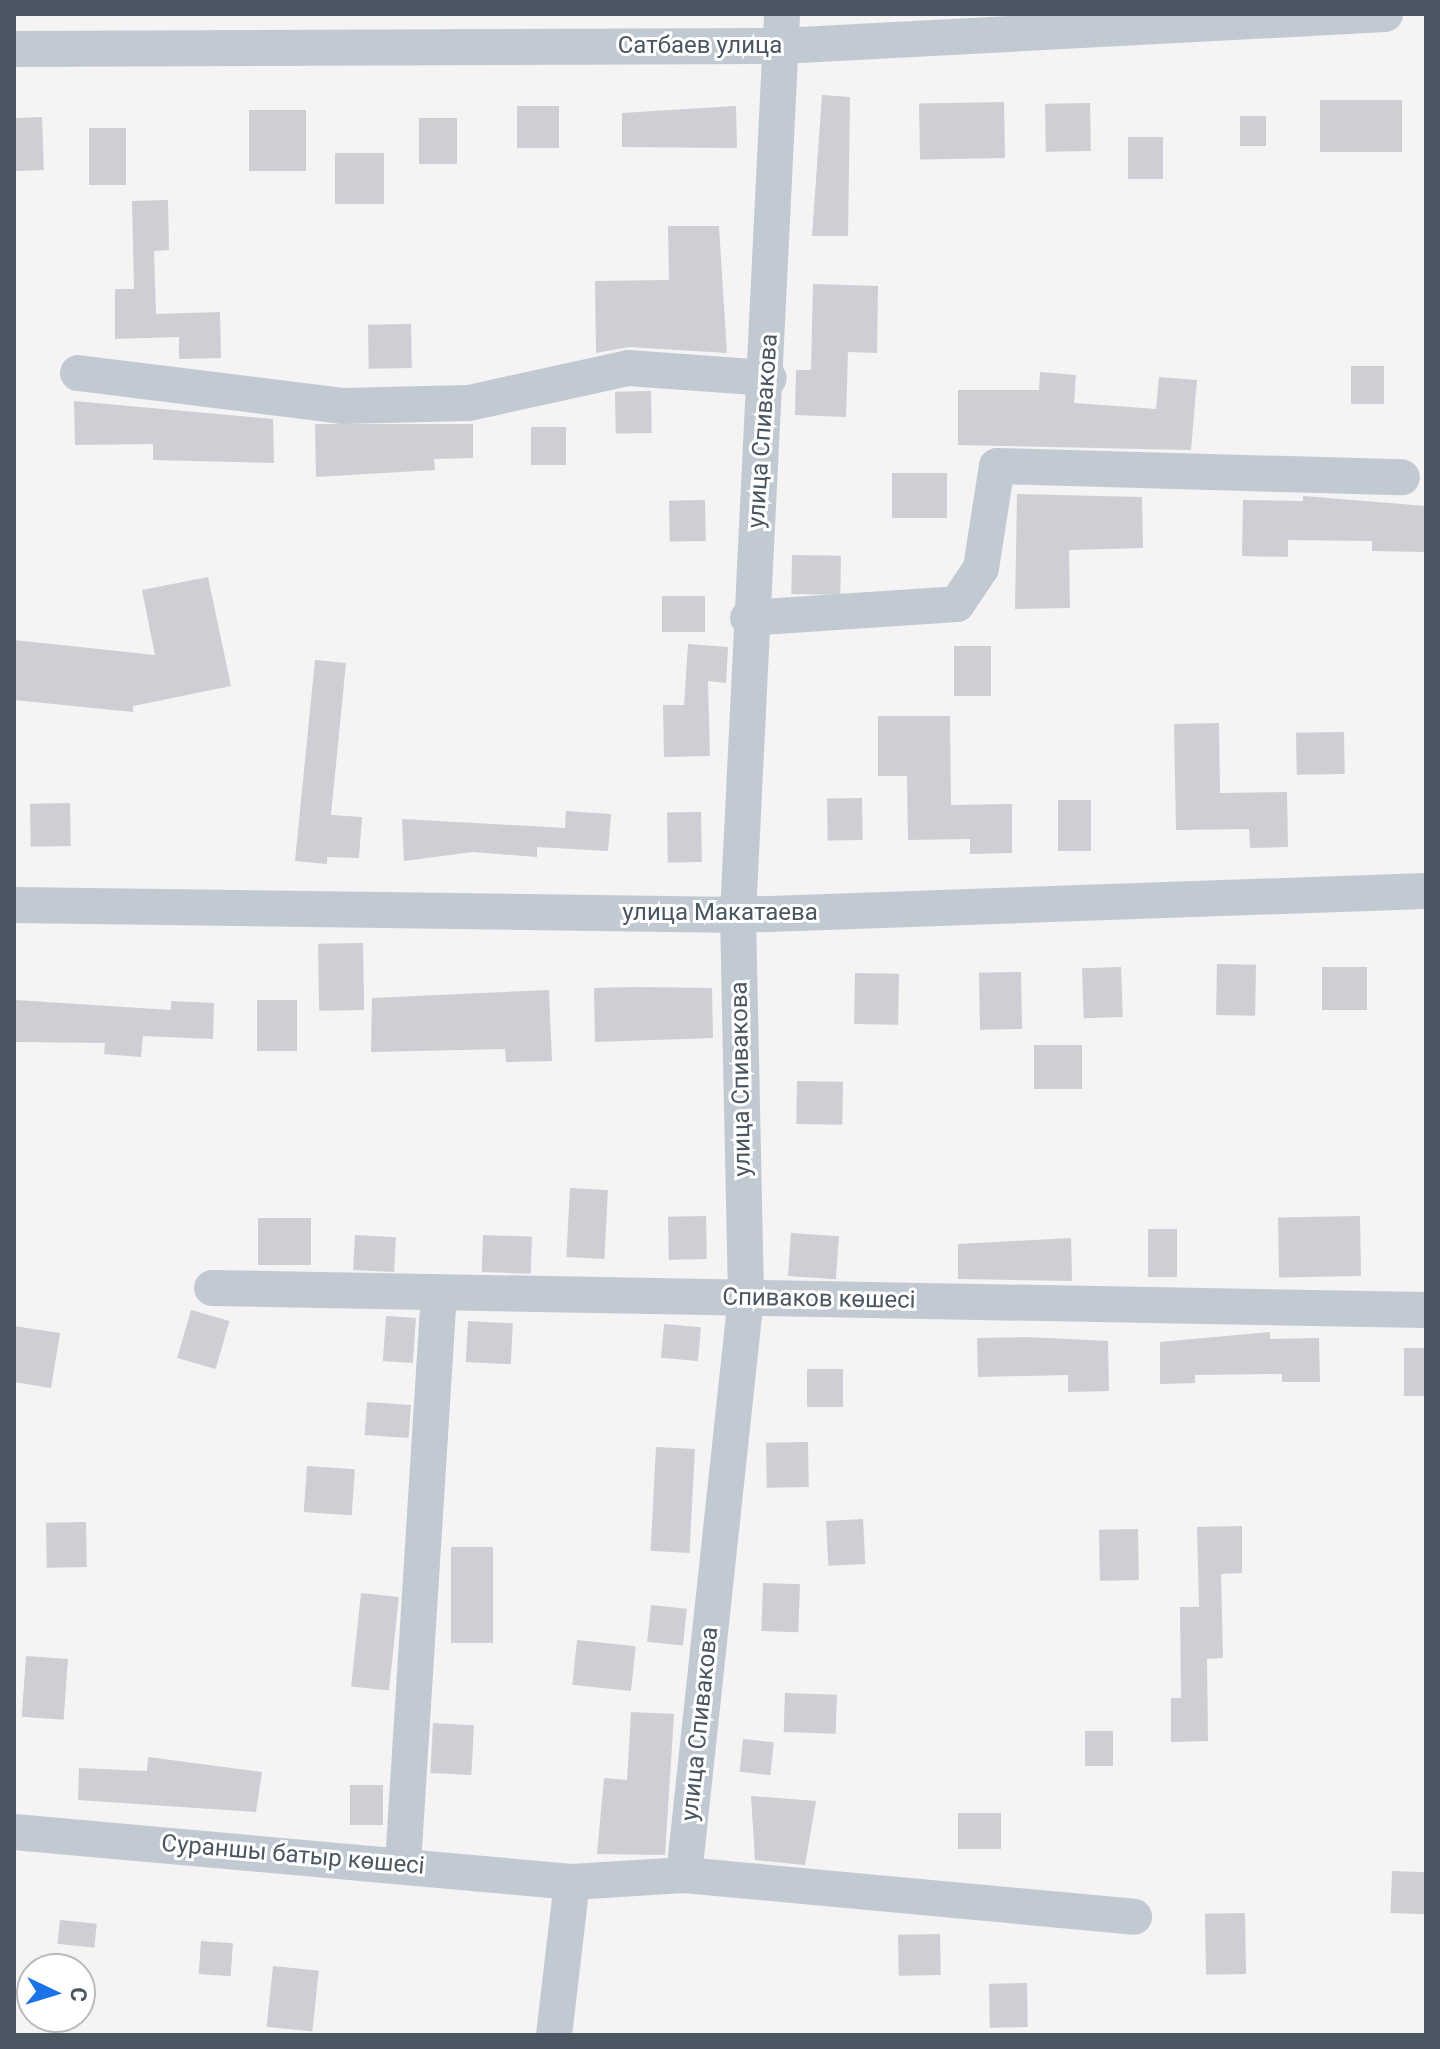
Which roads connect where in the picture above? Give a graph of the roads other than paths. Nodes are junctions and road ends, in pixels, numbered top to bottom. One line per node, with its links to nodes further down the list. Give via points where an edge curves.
1 (1385, 14): 2 (street, Сатбаев улица)
2 (782, 30): 3 (street, Сатбаев улица); 5 (street, улица Спивакова)
3 (14, 49)
4 (78, 373): 5 (street, via 342,406 469,403 628,368)
5 (769, 378): 7 (street, улица Спивакова)
6 (1402, 477): 7 (street, via 997,466 981,568 957,604)
7 (748, 618): 10 (street, улица Спивакова)
8 (1426, 891): 10 (street, улица Макатаева)
9 (14, 905): 10 (street, улица Макатаева)
10 (738, 915): 13 (street, улица Спивакова)
11 (212, 1288): 12 (street, Спиваков көшесі)
12 (439, 1292): 13 (street, Спиваков көшесі); 16 (street)
13 (746, 1297): 14 (street, Спиваков көшесі); 17 (street, улица Спивакова)
14 (1426, 1310)
15 (14, 1832): 16 (street, Сураншы батыр көшесі)
16 (403, 1864): 18 (street, Сураншы батыр көшесі)
17 (684, 1875): 18 (street); 19 (street)
18 (572, 1882): 20 (street)
19 (1134, 1917)
20 (554, 2035)

